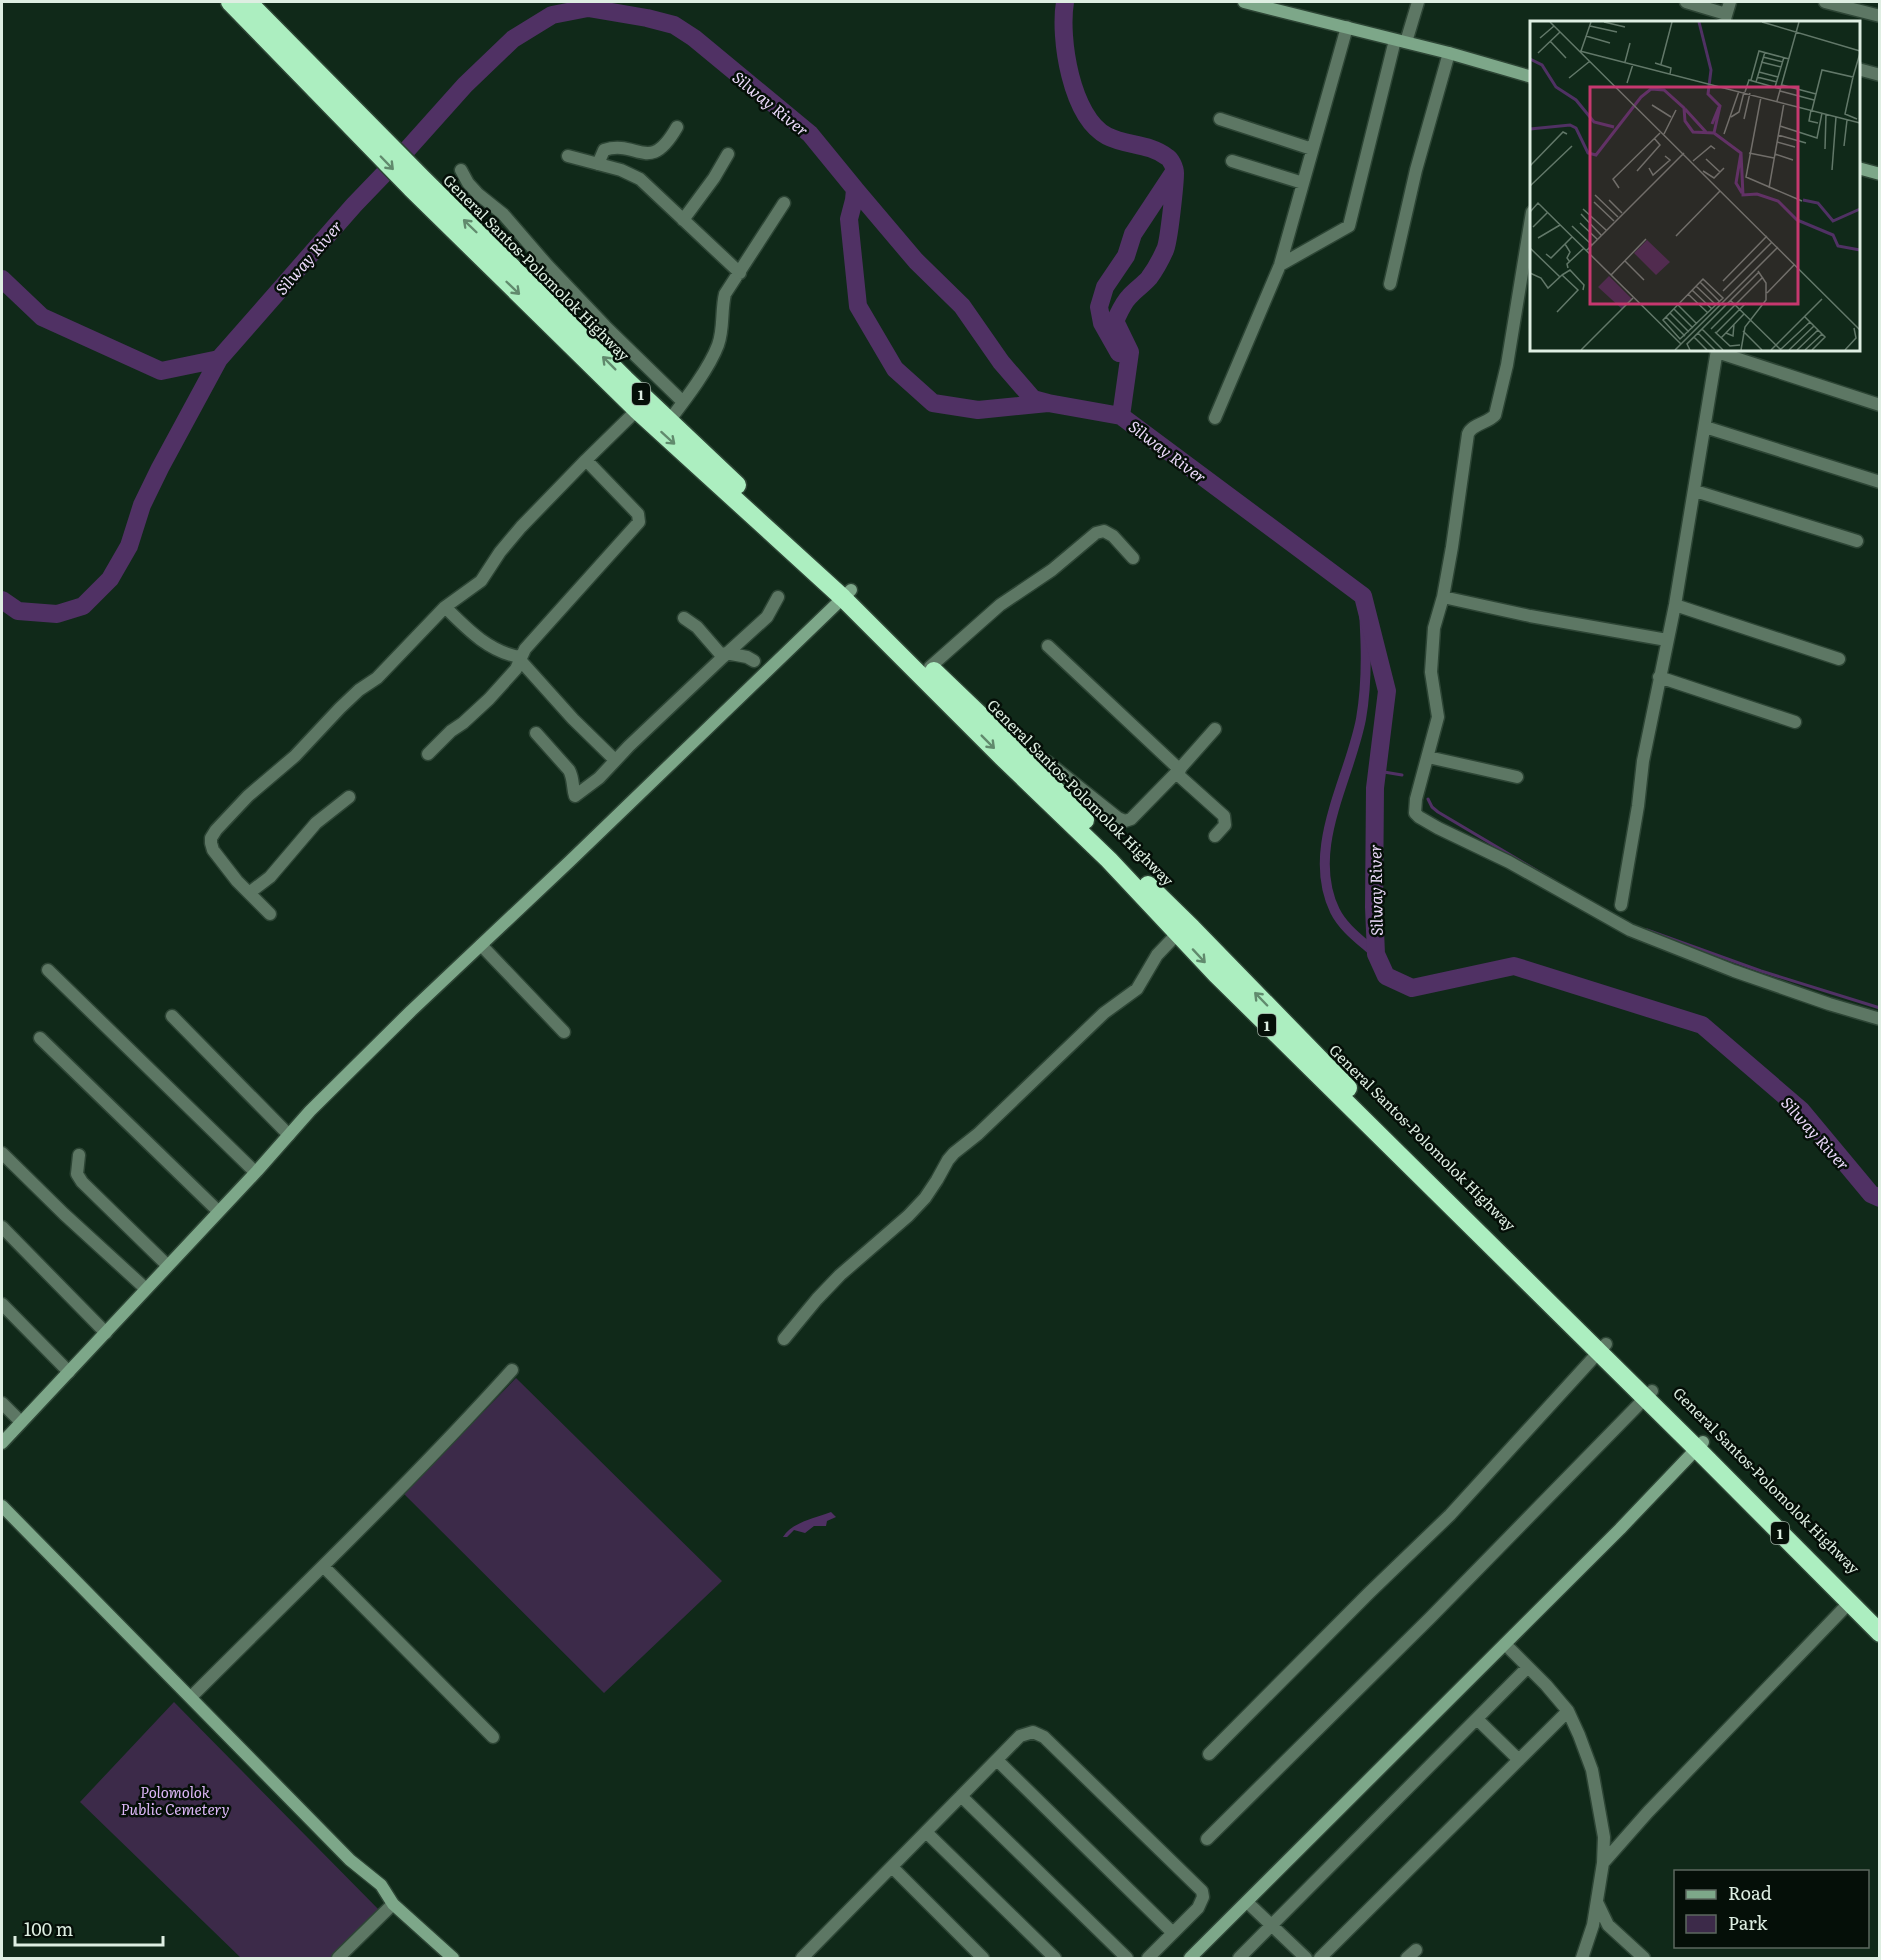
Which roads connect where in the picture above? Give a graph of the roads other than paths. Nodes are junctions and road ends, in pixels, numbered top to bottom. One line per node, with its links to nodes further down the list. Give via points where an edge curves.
1 (230, 2): 18 (highway, 1)
2 (248, 2): 18 (highway, 1)
3 (1244, 2): 10 (street)
4 (1418, 2): 11 (street)
5 (1686, 2): 9 (street)
6 (1730, 2): 9 (street)
7 (1825, 2): 8 (street)
8 (1880, 16)
9 (1725, 18)
10 (1347, 27): 11 (street); 19 (street)
11 (1400, 41): 12 (street); 32 (street, via 1349,226)
12 (1449, 53): 15 (street); 34 (street, via 1416,170)
13 (1860, 70): 14 (street)
14 (1880, 75)
15 (1530, 76)
16 (1220, 119): 19 (street)
17 (677, 127): 23 (street, via 661,150 604,150)
18 (368, 134): 27 (highway, 1)
19 (1312, 149): 28 (street)
20 (728, 154): 30 (street)
21 (568, 156): 23 (street)
22 (1232, 161): 28 (street)
23 (598, 164): 30 (street, via 640,179)
24 (1860, 169): 26 (street)
25 (460, 170): 36 (street, via 478,194 503,214 605,326)
26 (1880, 174)
27 (417, 183): 38 (highway, 1, one-way to 38); 40 (highway, General Santos-Polomolok Highway / 1, one-way to 27)
28 (1303, 183): 32 (street)
29 (784, 203): 33 (street)
30 (683, 220): 33 (street)
31 (1530, 226): 49 (street, via 1508,365 1495,415 1471,428 1468,434)
32 (1280, 265): 39 (street)
33 (740, 273): 36 (street, via 725,294 718,345)
34 (1390, 284)
35 (1717, 351): 37 (street); 41 (street)
36 (683, 402): 40 (street)
37 (1880, 405)
38 (637, 410): 42 (street); 47 (highway, 1, one-way to 47)
39 (1215, 418)
40 (669, 421): 47 (highway, General Santos-Polomolok Highway / 1)
41 (1705, 427): 43 (street); 44 (street)
42 (585, 460): 51 (street, via 500,552 481,581); 56 (street, via 638,514 639,522)
43 (1880, 482)
44 (1695, 491): 45 (street); 50 (street)
45 (1857, 541)
46 (1133, 558): 59 (street, via 1113,536 1104,531 1096,533 1052,570 1000,605)
47 (847, 594): 59 (highway, General Santos-Polomolok Highway / 1); 75 (highway, 1, one-way to 75, via 992,747); 76 (street)
48 (778, 597): 55 (street, via 767,617)
49 (1443, 597): 53 (street); 65 (street, via 1434,628 1431,672 1438,717)
50 (1675, 605): 53 (street); 57 (street)
51 (445, 607): 56 (street, via 495,649); 72 (street, via 377,678 359,690 216,830 211,838 213,850)
52 (684, 618): 55 (street)
53 (1666, 640): 60 (street)
54 (1048, 646): 68 (street)
55 (724, 655): 58 (street); 66 (street)
56 (520, 658): 64 (street, via 516,669 489,699); 66 (street)
57 (1839, 659)
58 (754, 661)
59 (930, 668): 67 (highway, General Santos-Polomolok Highway / 1)
60 (1659, 677): 61 (street); 73 (street)
61 (1796, 722)
62 (1215, 729): 68 (street)
63 (536, 733): 66 (street, via 573,777 573,800)
64 (428, 754)
65 (1428, 757): 69 (street); 79 (street, via 1416,799 1415,813 1419,817 1630,930 1734,971)
66 (615, 760)
67 (1028, 760): 68 (street, via 1046,761 1125,821); 93 (highway, General Santos-Polomolok Highway / 1, one-way to 67)
68 (1178, 772): 71 (street, via 1224,816 1225,825)
69 (1517, 777)
70 (349, 797): 72 (street, via 316,823 270,877)
71 (1215, 836)
72 (249, 893): 74 (street)
73 (1621, 905)
74 (270, 914)
75 (1178, 933): 92 (street, via 1156,955 1137,989 1112,1006 954,1153 925,1198 840,1275); 93 (highway, 1, one-way to 93)
76 (481, 945): 80 (street); 82 (street)
77 (48, 970): 85 (street)
78 (172, 1016): 82 (street)
79 (1880, 1019)
80 (564, 1032)
81 (40, 1038): 86 (street)
82 (289, 1135): 85 (street)
83 (2, 1153): 89 (street)
84 (79, 1155): 88 (street, via 77,1174 82,1182)
85 (255, 1172): 86 (street)
86 (218, 1210): 88 (street)
87 (2, 1227): 91 (street)
88 (167, 1265): 89 (street)
89 (146, 1289): 91 (street)
90 (2, 1304): 95 (street)
91 (106, 1333): 95 (street)
92 (784, 1339)
93 (1602, 1348): 96 (highway, 1); 112 (street, via 1450,1515)
94 (512, 1370): 102 (street)
95 (69, 1372): 98 (street)
96 (1649, 1395): 100 (highway, 1); 117 (street)
97 (2, 1403): 98 (street)
98 (21, 1422): 99 (street)
99 (2, 1443)
100 (1700, 1445): 103 (highway, 1); 104 (highway, General Santos-Polomolok Highway / 1); 106 (street)
101 (2, 1506): 108 (street)
102 (324, 1567): 108 (street); 111 (street)
103 (1849, 1603): 105 (highway, 1); 118 (street)
104 (1880, 1617)
105 (1880, 1633)
106 (1504, 1644): 107 (street); 120 (street)
107 (1528, 1667): 109 (street); 110 (street)
108 (191, 1697): 122 (street, via 350,1860 381,1885)
109 (1568, 1711): 114 (street); 118 (street, via 1592,1770 1604,1838)
110 (1477, 1719): 114 (street); 123 (street)
111 (493, 1737)
112 (1209, 1754)
113 (997, 1760): 115 (street); 124 (street); 124 (street, via 1026,1733 1039,1733 1198,1887 1202,1903)
114 (1519, 1760): 135 (street)
115 (961, 1796): 116 (street); 130 (street)
116 (926, 1832): 119 (street); 129 (street)
117 (1207, 1839)
118 (1603, 1863): 121 (street)
119 (892, 1867): 125 (street); 128 (street)
120 (1246, 1902): 123 (street); 132 (street)
121 (1596, 1902): 136 (street); 137 (street, via 1608,1925)
122 (393, 1904): 126 (street); 127 (street)
123 (1271, 1926): 133 (street); 134 (street)
124 (1173, 1934): 131 (street)
125 (980, 1957)
126 (338, 1959)
127 (453, 1959)
128 (802, 1959)
129 (1055, 1959)
130 (1127, 1959)
131 (1148, 1959)
132 (1190, 1959)
133 (1239, 1959)
134 (1306, 1959)
135 (1320, 1959)
136 (1582, 1959)
137 (1644, 1959)

